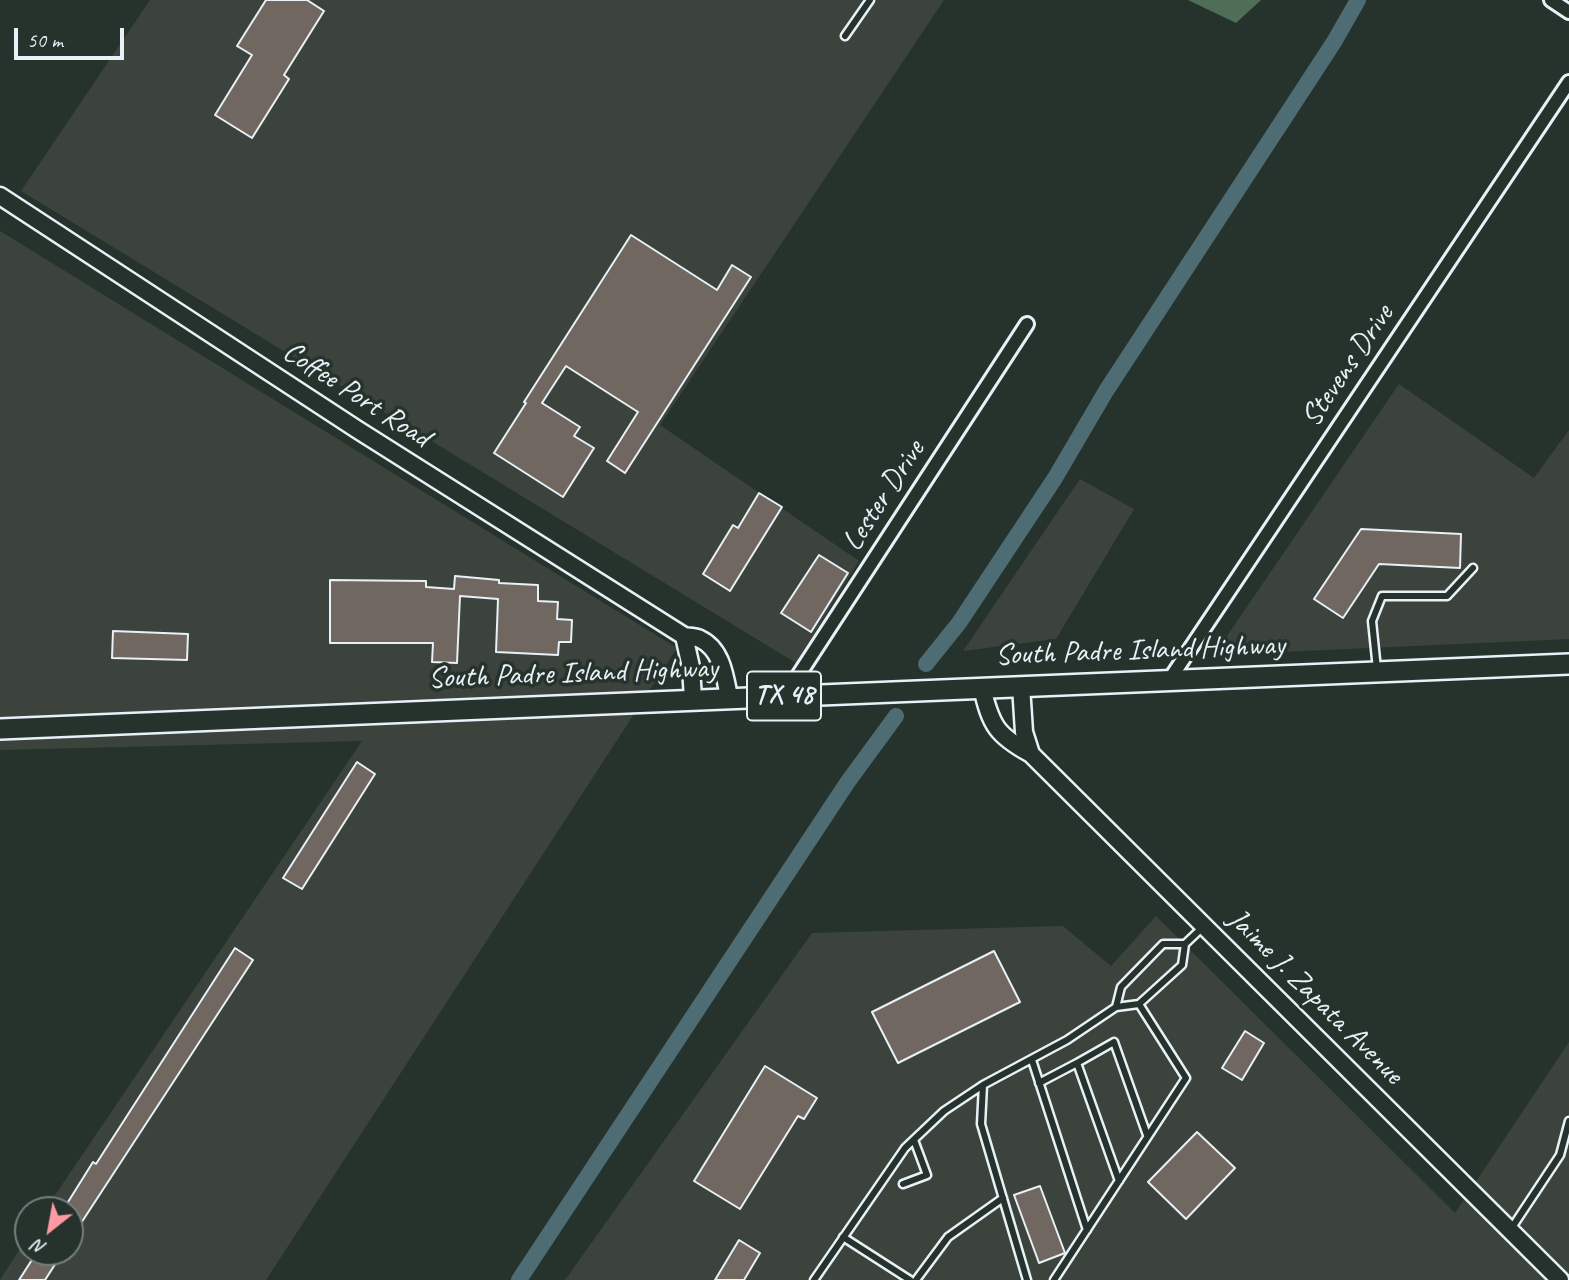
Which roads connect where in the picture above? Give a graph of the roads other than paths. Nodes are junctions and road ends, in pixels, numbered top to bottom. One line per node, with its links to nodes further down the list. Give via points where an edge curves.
1 (870, 0): 4 (lane)
2 (1552, 0): 3 (street)
3 (1569, 12)
4 (845, 36)
5 (1569, 82): 12 (street, Stevens Drive)
6 (0, 196): 9 (street, Coffee Port Road)
7 (1027, 324): 15 (street, Lester Drive)
8 (1473, 568): 11 (lane, via 1447,596 1382,597 1372,621)
9 (684, 636): 16 (street, Coffee Port Road, via 701,639 715,652); 17 (street)
10 (1569, 664): 11 (main road, South Padre Island Highway / TX 48)
11 (1377, 671): 12 (main road, South Padre Island Highway / TX 48)
12 (1170, 679): 13 (main road, South Padre Island Highway / TX 48)
13 (1021, 686): 14 (main road, South Padre Island Highway / TX 48); 19 (street, via 1024,732)
14 (982, 688): 15 (main road, South Padre Island Highway / TX 48); 19 (street, Jaime J. Zapata Avenue, via 989,719 1009,742)
15 (785, 696): 16 (main road, South Padre Island Highway / TX 48)
16 (729, 697): 17 (main road, South Padre Island Highway / TX 48)
17 (693, 699): 18 (main road, South Padre Island Highway / TX 48)
18 (0, 729)
19 (1031, 754): 20 (street, Jaime J. Zapata Avenue)
20 (1204, 926): 21 (lane); 35 (street, Jaime J. Zapata Avenue)
21 (1185, 944): 22 (lane, via 1182,965); 23 (lane, via 1163,944 1121,986)
22 (1139, 1004): 23 (lane); 29 (lane, via 1186,1078)
23 (1116, 1007): 24 (lane)
24 (1032, 1060): 26 (lane); 27 (lane)
25 (1077, 1063): 26 (lane); 29 (lane, via 1114,1042); 31 (lane)
26 (1039, 1083): 34 (lane)
27 (983, 1085): 30 (lane, via 944,1111); 33 (lane, via 981,1124)
28 (1569, 1121): 35 (lane, via 1560,1155)
29 (1147, 1135): 31 (lane)
30 (914, 1140): 32 (lane, via 927,1175); 36 (lane)
31 (1119, 1181): 34 (lane)
32 (902, 1184)
33 (1003, 1198): 39 (lane, via 948,1237); 40 (lane)
34 (1087, 1230): 41 (lane)
35 (1510, 1231): 42 (street, Jaime J. Zapata Avenue)
36 (843, 1237): 37 (lane); 38 (lane)
37 (814, 1280)
38 (910, 1280)
39 (916, 1280)
40 (1027, 1280)
41 (1054, 1280)
42 (1560, 1280)

